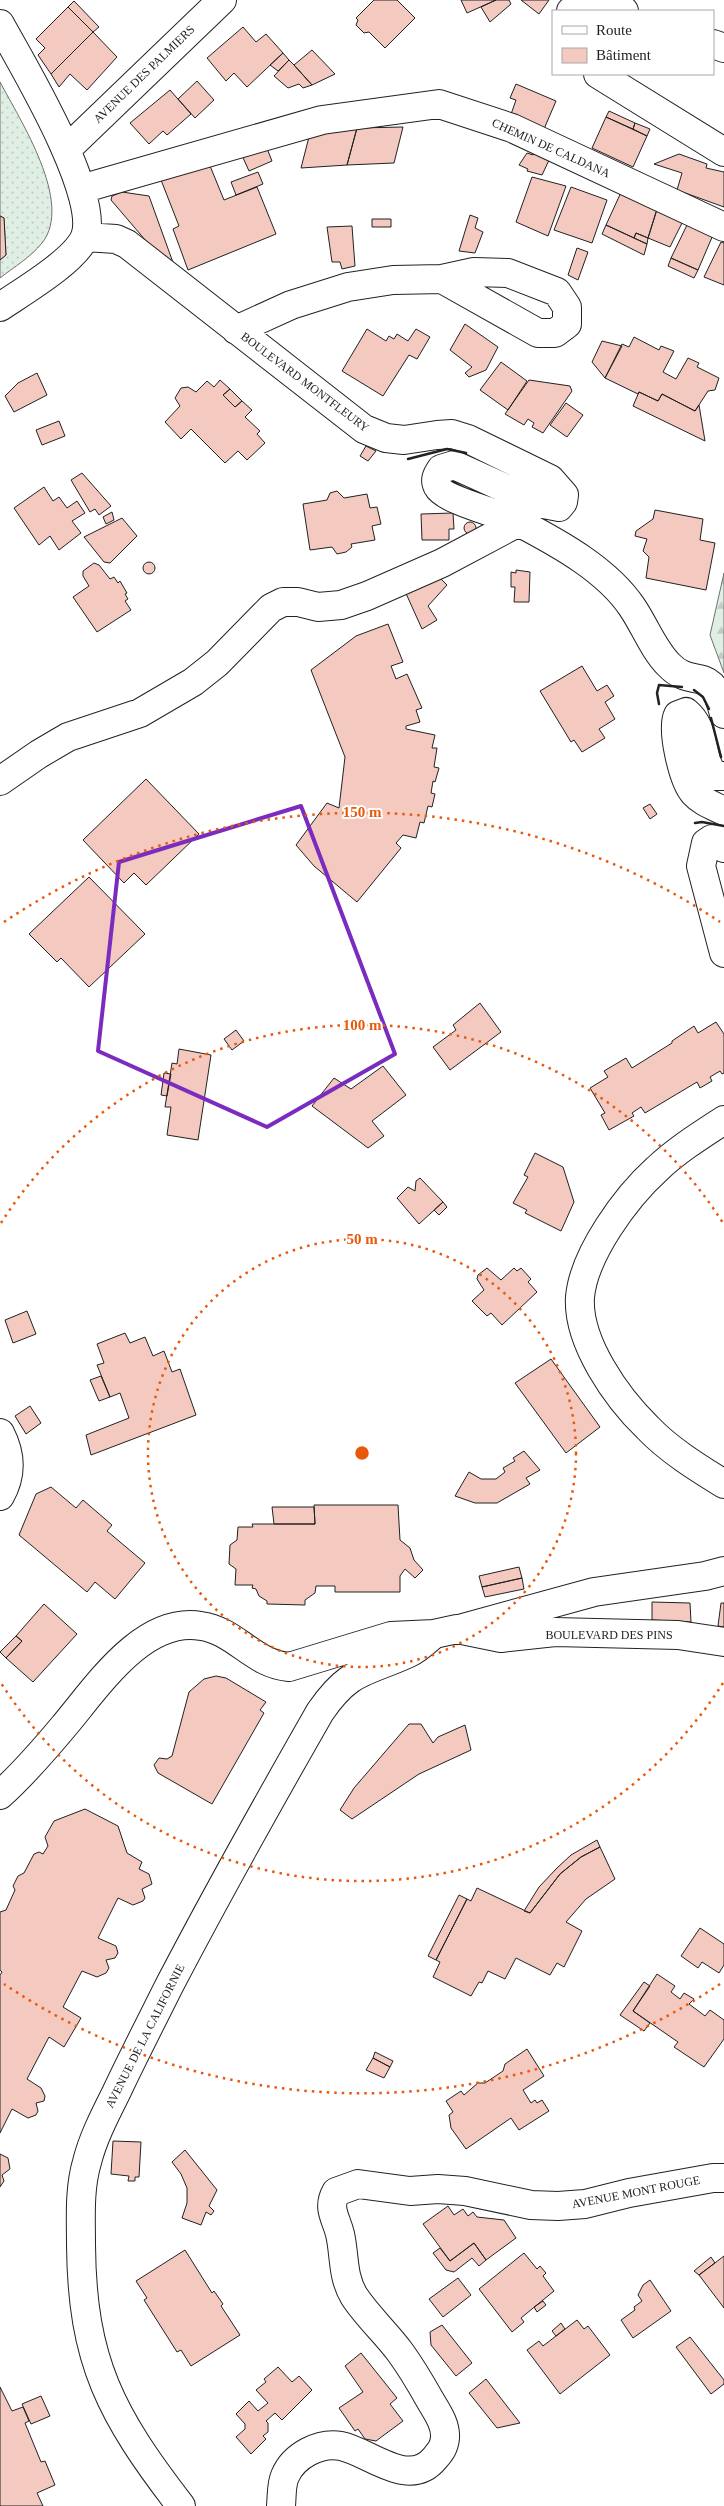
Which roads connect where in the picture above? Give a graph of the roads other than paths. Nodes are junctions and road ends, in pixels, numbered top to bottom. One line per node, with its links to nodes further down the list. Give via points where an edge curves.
1 (222, 0): 6 (street, AVENUE DES PALMIERS)
2 (572, 10): 3 (street, via 579,4 607,5)
3 (621, 10)
4 (0, 24): 6 (street)
5 (600, 75): 7 (street)
6 (67, 149): 8 (street)
7 (724, 152)
8 (81, 189): 9 (street, CHEMIN DE CALDANA, via 322,120 439,104 512,128); 10 (street, via 87,220)
9 (724, 227)
10 (85, 237): 12 (street, via 64,262); 13 (street, BOULEVARD MONTFLEURY, via 116,239 127,244)
11 (442, 279): 13 (street, via 393,280 348,287 291,305)
12 (0, 307)
13 (236, 330): 14 (street, BOULEVARD MONTFLEURY, via 364,429 386,438 404,440 452,434 558,485 564,494 558,508 464,468 446,466 437,475 438,487 447,496)
14 (519, 522): 15 (street, BOULEVARD MONTFLEURY, via 612,584 632,606 670,667 684,675 703,679 714,688); 17 (street, via 442,563 341,605 318,607 282,602 271,608 217,663 192,682 140,713 68,737)
15 (724, 714)
16 (724, 776): 18 (street, via 715,776 709,769 699,727 693,718 686,712 678,715 675,732 687,781 707,803)
17 (0, 782)
18 (724, 811)
19 (724, 848): 20 (street, via 718,839 706,843 701,866)
20 (724, 953)
21 (724, 1120): 23 (street, via 656,1169 630,1200 591,1257 580,1298 585,1330 596,1360 620,1396 648,1429)
22 (0, 1433): 24 (street, via 7,1447 10,1467)
23 (724, 1484)
24 (0, 1496)
25 (724, 1571): 26 (street, via 594,1592)
26 (446, 1632): 27 (street, BOULEVARD DES PINS, via 501,1638 555,1632 678,1635); 28 (street, via 391,1636 289,1667 274,1666 225,1634 204,1626 185,1624 169,1628 142,1642 120,1660); 30 (street, AVENUE DE LA CALIFORNIE, via 411,1652 360,1672 332,1695 320,1712 224,1879 136,2050 86,2163 81,2195 82,2292 89,2340 113,2407 153,2470)
27 (724, 1642)
28 (0, 1795)
29 (724, 2178): 31 (street, AVENUE MONT ROUGE, via 629,2193 585,2204 558,2206 531,2205 465,2191 438,2189 410,2192 358,2184 336,2192 331,2211 339,2232 346,2280 355,2297 401,2353 423,2388 441,2420 444,2447 432,2462 419,2469 404,2470 342,2446 325,2445 313,2449 285,2475)
30 (181, 2506)
31 (282, 2506)

